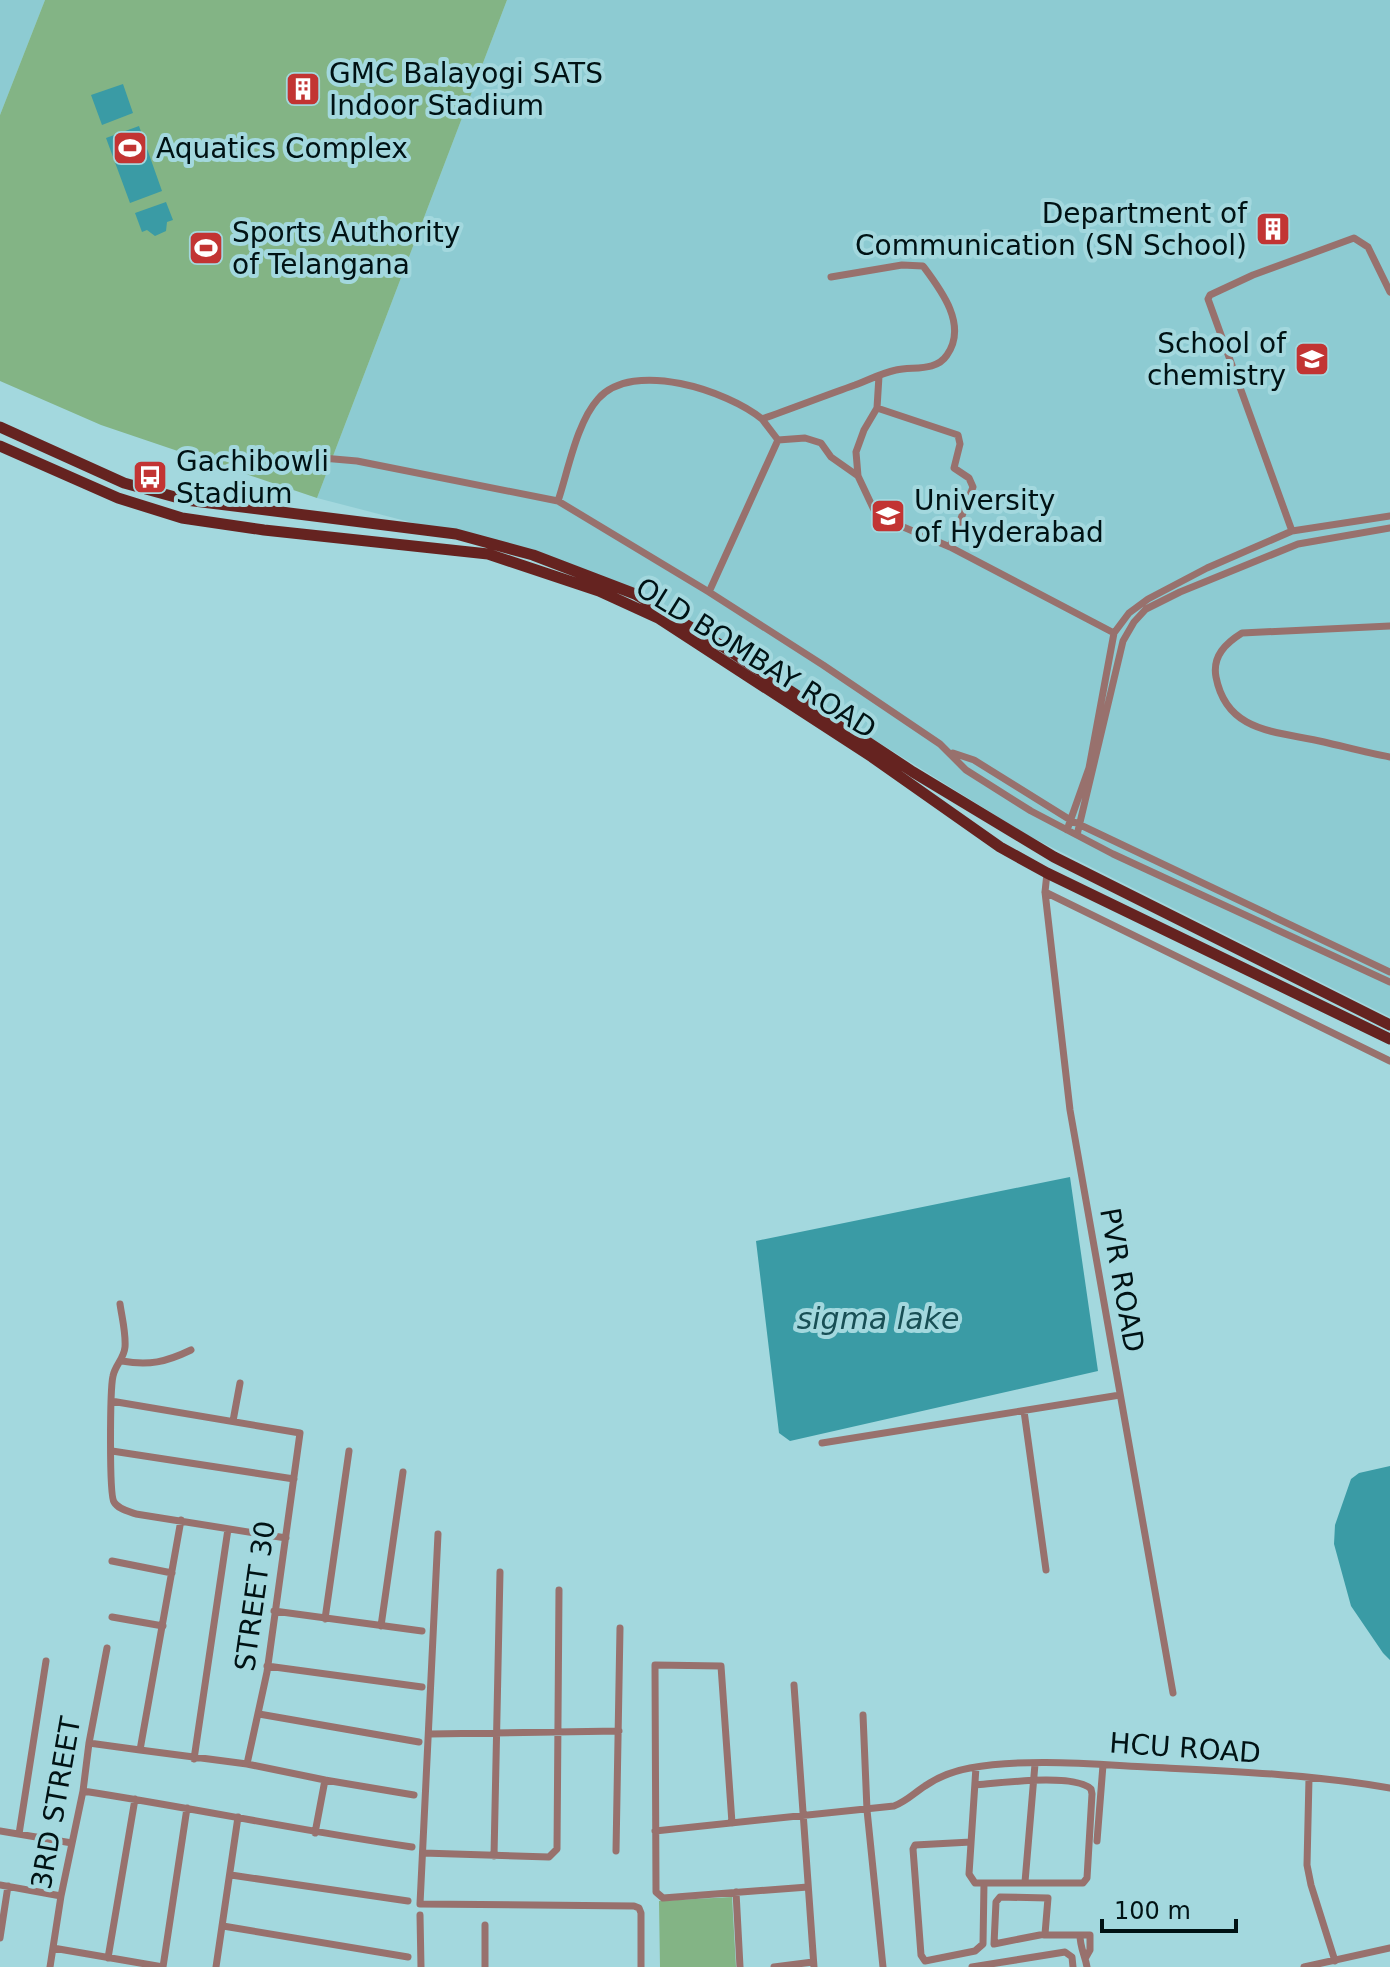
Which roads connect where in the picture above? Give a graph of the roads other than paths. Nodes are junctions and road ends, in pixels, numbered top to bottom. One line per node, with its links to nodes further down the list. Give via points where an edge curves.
1 (831, 277): 3 (street, via 918,264 948,301 953,333 942,362)
2 (1390, 292): 14 (street, via 1368,247 1354,238 1253,275 1208,299)
3 (879, 376): 4 (street); 5 (street)
4 (877, 408): 10 (street, via 856,452); 15 (street, via 958,435 954,468 973,487)
5 (762, 419): 7 (street); 11 (street, via 714,391 648,379 619,384 598,398 583,423)
6 (0, 427): 29 (main road, OLD BOMBAY ROAD, via 124,483 186,500 456,534 533,555 635,594 1054,857)
7 (778, 440): 10 (street, via 821,443); 16 (street)
8 (0, 446): 25 (main road, OLD BOMBAY ROAD, via 118,498 182,518 488,554 599,591 658,618 1000,847)
9 (311, 457): 11 (street, via 357,461)
10 (858, 476): 15 (street, via 875,512)
11 (558, 501): 16 (street)
12 (1390, 516): 14 (street)
13 (1390, 528): 22 (street, via 1298,544 1146,609 1123,641)
14 (1292, 531): 18 (street, via 1157,594 1129,613)
15 (950, 547): 18 (street)
16 (709, 592): 19 (street)
17 (1390, 626): 20 (street, via 1242,633 1227,642 1214,667 1219,688 1244,721 1278,734)
18 (1114, 633): 21 (street, via 1089,768)
19 (951, 752): 21 (street, via 974,760); 23 (street, via 966,770)
20 (1390, 757)
21 (1072, 821): 22 (street); 23 (street)
22 (1081, 825): 24 (street); 27 (street)
23 (1067, 830): 24 (street)
24 (1077, 835): 28 (street)
25 (1047, 873): 26 (street, PVR ROAD); 30 (main road, OLD BOMBAY ROAD)
26 (1045, 892): 31 (street); 36 (street, PVR ROAD, via 1070,1110)
27 (1390, 972)
28 (1390, 982)
29 (1390, 1025)
30 (1390, 1039)
31 (1390, 1061)
32 (120, 1304): 34 (street)
33 (191, 1350): 34 (street, via 159,1363)
34 (122, 1361): 37 (street, via 113,1374)
35 (240, 1383): 39 (street)
36 (1120, 1395): 38 (street); 66 (street, PVR ROAD)
37 (111, 1401): 39 (street); 41 (street)
38 (1024, 1411): 40 (street); 50 (street)
39 (233, 1421): 44 (street, STREET 30, via 300,1433)
40 (822, 1443)
41 (112, 1451): 44 (street); 45 (street, via 114,1501 136,1514)
42 (349, 1451): 56 (street)
43 (403, 1472): 58 (street)
44 (294, 1479): 48 (street, STREET 30)
45 (181, 1520): 46 (street); 52 (street)
46 (228, 1529): 48 (street); 76 (street)
47 (438, 1534): 71 (street)
48 (286, 1538): 54 (street, STREET 30)
49 (112, 1561): 52 (street)
50 (1046, 1570)
51 (500, 1572): 72 (street)
52 (172, 1573): 57 (street)
53 (559, 1590): 70 (street)
54 (274, 1611): 56 (street); 63 (street, STREET 30)
55 (112, 1617): 57 (street)
56 (325, 1619): 58 (street)
57 (163, 1626): 75 (street)
58 (381, 1626): 60 (street)
59 (620, 1628): 69 (street)
60 (422, 1631)
61 (107, 1648): 74 (street, 3RD STREET)
62 (46, 1661): 97 (street)
63 (267, 1666): 65 (street); 67 (street, STREET 30)
64 (794, 1685): 91 (street)
65 (422, 1687)
66 (1173, 1693)
67 (259, 1714): 73 (street); 77 (street, STREET 30)
68 (863, 1715): 90 (street)
69 (619, 1731): 70 (street); 102 (street)
70 (558, 1733): 72 (street); 104 (street, via 557,1849 549,1857)
71 (430, 1734): 72 (street); 103 (street)
72 (496, 1734): 104 (street)
73 (419, 1742)
74 (89, 1743): 75 (street); 86 (street, 3RD STREET)
75 (140, 1750): 76 (street)
76 (194, 1759): 77 (street)
77 (247, 1764): 82 (street)
78 (1035, 1764): 79 (street, HCU ROAD); 80 (street, HCU ROAD); 83 (street)
79 (1103, 1765): 81 (street, HCU ROAD); 98 (street)
80 (976, 1767): 84 (street); 90 (street, HCU ROAD, via 939,1778 906,1801)
81 (1309, 1778): 85 (street, HCU ROAD); 124 (street, via 1307,1865)
82 (325, 1780): 87 (street); 96 (street)
83 (1033, 1780): 84 (street); 106 (street); 106 (street, via 1083,1783 1091,1789 1087,1878 1078,1884)
84 (975, 1785): 99 (street)
85 (1390, 1788)
86 (83, 1791): 88 (street); 100 (street, 3RD STREET)
87 (414, 1795)
88 (135, 1799): 89 (street); 123 (street)
89 (187, 1808): 92 (street); 128 (street)
90 (867, 1810): 91 (street, HCU ROAD); 135 (street)
91 (805, 1816): 93 (street, HCU ROAD); 109 (street)
92 (238, 1817): 96 (street); 105 (street)
93 (732, 1823): 95 (street, HCU ROAD); 95 (street, via 721,1666 655,1665)
94 (0, 1831): 97 (street)
95 (655, 1831): 110 (street, via 659,1896)
96 (315, 1833): 101 (street)
97 (19, 1834): 100 (street)
98 (1097, 1841)
99 (971, 1842): 107 (street, via 970,1879); 107 (street, via 913,1849 923,1960 980,1949)
100 (72, 1843): 111 (street, 3RD STREET)
101 (412, 1847)
102 (616, 1851)
103 (423, 1853): 104 (street); 132 (street, via 420,1904 639,1908)
104 (494, 1856)
105 (231, 1875): 112 (street); 115 (street)
106 (1025, 1882): 107 (street)
107 (984, 1883)
108 (4, 1885): 111 (street); 118 (street)
109 (808, 1887): 110 (street); 125 (street)
110 (736, 1892): 133 (street)
111 (61, 1896): 119 (street, 3RD STREET)
112 (408, 1901)
113 (420, 1915): 130 (street)
114 (485, 1925): 131 (street)
115 (223, 1926): 121 (street); 129 (street)
116 (1044, 1935): 116 (street, via 1048,1898 997,1899 994,1944); 117 (street)
117 (1080, 1935): 122 (street); 122 (street, via 1090,1935)
118 (0, 1938)
119 (53, 1948): 123 (street); 127 (street, 3RD STREET)
120 (1390, 1948): 124 (street)
121 (408, 1957)
122 (1086, 1957): 138 (street)
123 (108, 1958): 128 (street)
124 (1335, 1961): 139 (street)
125 (814, 1964): 134 (street)
126 (984, 1966): 136 (street); 137 (street, via 1065,1952)
127 (50, 1967)
128 (163, 1967)
129 (216, 1967)
130 (421, 1967)
131 (485, 1967)
132 (641, 1967)
133 (740, 1967)
134 (774, 1967)
135 (883, 1967)
136 (972, 1967)
137 (1073, 1967)
138 (1087, 1967)
139 (1304, 1967)

